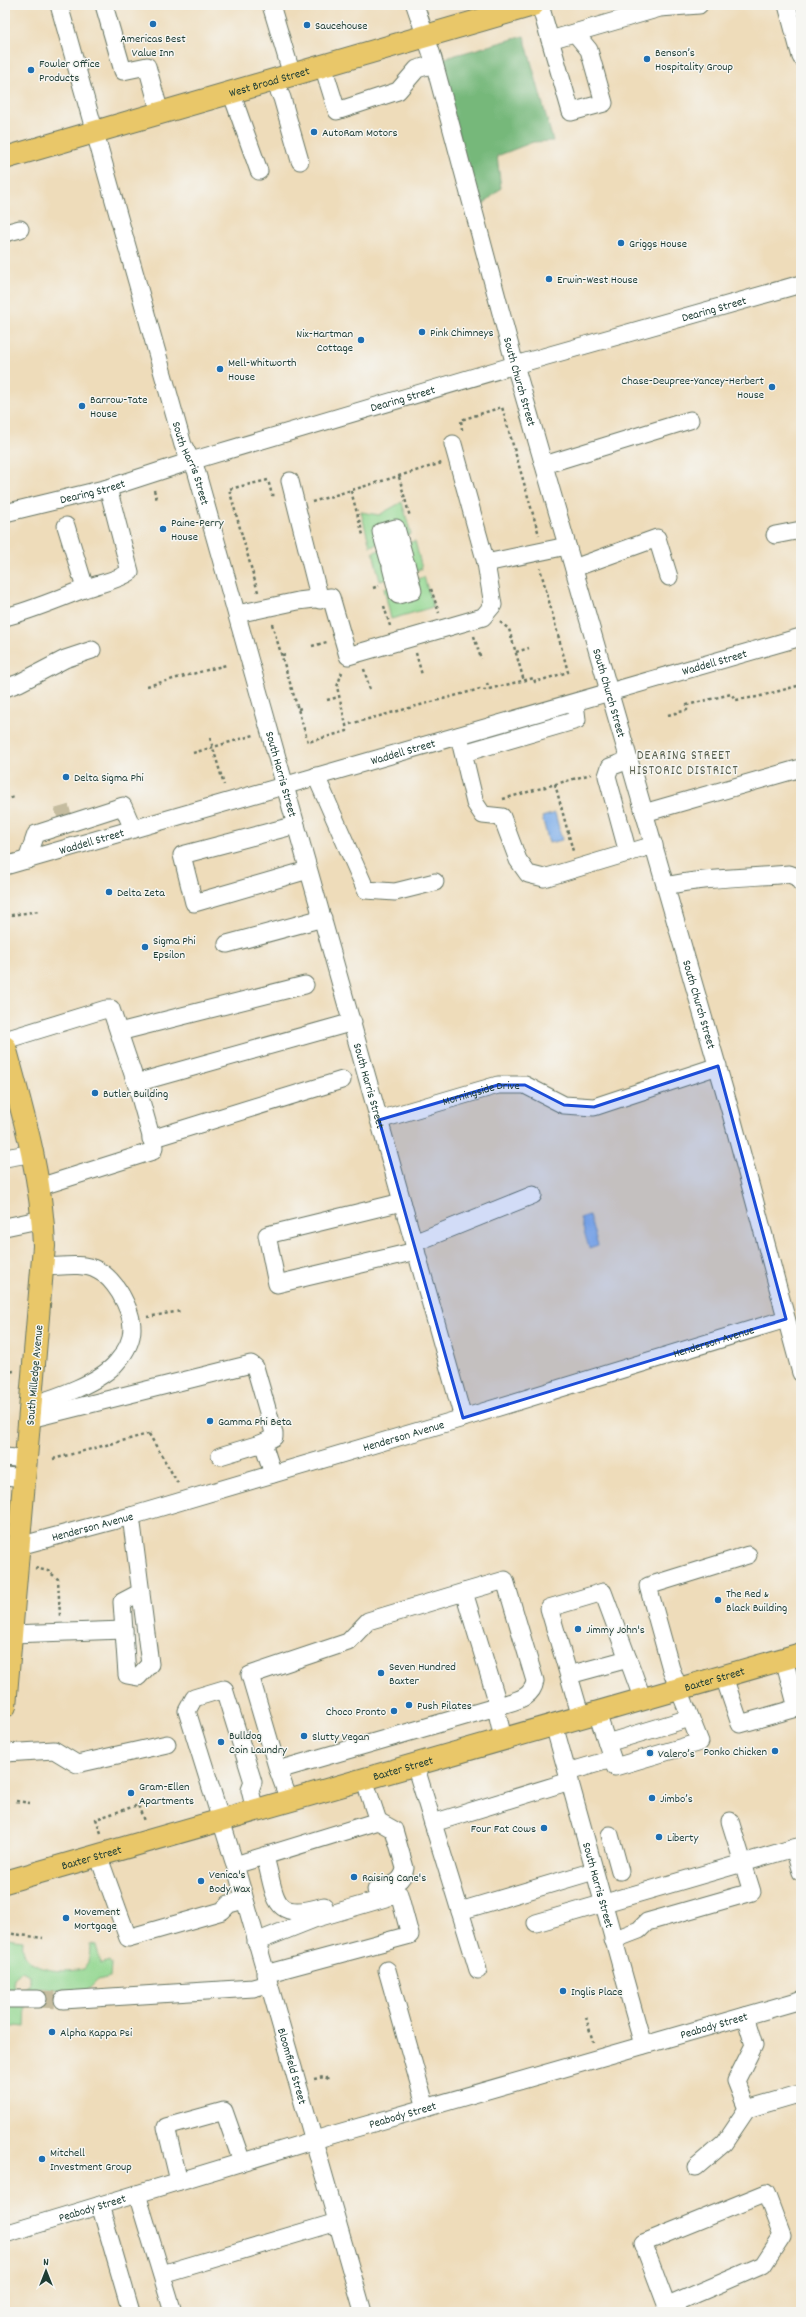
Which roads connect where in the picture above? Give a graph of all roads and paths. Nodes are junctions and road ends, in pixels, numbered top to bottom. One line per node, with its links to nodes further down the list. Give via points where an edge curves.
1 (59, 5): 20 (street, South Harris Street)
2 (104, 5): 19 (street, via 123,71 146,66)
3 (271, 5): 17 (street)
4 (415, 5): 12 (street, South Church Street)
5 (532, 5): 10 (main road, West Broad Street)
6 (540, 5): 13 (street)
7 (698, 5): 9 (street)
8 (787, 5): 14 (street)
9 (659, 6): 11 (street)
10 (485, 12): 12 (main road, West Broad Street)
11 (575, 33): 13 (street); 13 (street, via 589,50 604,103 571,112)
12 (424, 37): 15 (street, South Church Street); 16 (main road, West Broad Street)
13 (550, 40)
14 (801, 57)
15 (434, 64): 16 (street, via 417,69 398,91 337,111); 25 (street, South Church Street)
16 (323, 66): 17 (main road, West Broad Street)
17 (283, 78): 18 (main road, West Broad Street); 22 (street, via 282,98)
18 (231, 92): 19 (main road, West Broad Street); 23 (street)
19 (160, 113): 20 (main road, West Broad Street)
20 (95, 132): 21 (main road, West Broad Street); 28 (street, South Harris Street, via 183,445)
21 (5, 158)
22 (300, 162)
23 (259, 171)
24 (801, 284): 25 (street, Dearing Street)
25 (515, 365): 28 (street, Dearing Street); 29 (street, South Church Street)
26 (690, 420): 29 (street)
27 (455, 451): 31 (path); 39 (path, via 463,438 461,420 502,407); 40 (street)
28 (191, 461): 30 (street, Dearing Street); 47 (street, South Harris Street, via 196,470)
29 (544, 465): 38 (street, South Church Street)
30 (108, 488): 33 (street, Dearing Street); 43 (street, via 130,572 124,577)
31 (351, 490): 32 (path); 37 (path)
32 (293, 493): 44 (street); 45 (path, via 272,495 268,480 229,489)
33 (5, 513)
34 (66, 526): 43 (street)
35 (801, 530): 36 (street)
36 (775, 535)
37 (365, 543)
38 (567, 546): 39 (street); 41 (street, South Church Street)
39 (542, 551): 40 (street); 63 (path, via 539,566 568,672 535,682 534,678)
40 (486, 563): 46 (street, via 493,605)
41 (574, 568): 42 (street, via 657,538); 71 (street, South Church Street)
42 (669, 577)
43 (85, 588): 48 (street, via 34,609)
44 (320, 600): 45 (street, via 298,601); 58 (street, via 331,597)
45 (263, 609): 47 (street); 57 (path, via 273,627)
46 (488, 611): 54 (path, via 509,629); 58 (street, via 483,617)
47 (237, 614): 79 (street, South Harris Street)
48 (5, 617)
49 (801, 637): 71 (street, Waddell Street)
50 (317, 644): 51 (path)
51 (312, 646)
52 (529, 648): 54 (path)
53 (92, 650): 68 (street, via 65,659)
54 (516, 652): 63 (path)
55 (479, 653): 59 (path)
56 (287, 654): 57 (path)
57 (282, 655): 76 (path)
58 (348, 656): 72 (path, via 337,687)
59 (481, 659)
60 (226, 665): 67 (path)
61 (421, 669): 62 (path)
62 (422, 676)
63 (524, 681): 69 (path)
64 (487, 683): 69 (path)
65 (368, 684): 70 (path)
66 (801, 685): 77 (path, via 758,697 736,700 731,694 687,705 687,710)
67 (146, 686)
68 (5, 688)
69 (489, 689): 78 (path, via 430,701)
70 (370, 690)
71 (610, 693): 74 (street, Waddell Street); 85 (street, South Church Street)
72 (339, 697): 73 (path); 78 (path)
73 (327, 700)
74 (575, 703): 80 (street, Waddell Street); 84 (street, via 577,720)
75 (302, 708): 76 (path)
76 (298, 709): 78 (path, via 308,742 347,731)
77 (668, 715)
78 (346, 725)
79 (270, 730): 82 (path); 89 (street, South Harris Street)
80 (459, 736): 84 (street); 88 (street, Waddell Street)
81 (210, 738): 82 (path)
82 (213, 747): 83 (path); 93 (path)
83 (193, 753)
84 (464, 753): 96 (street, via 474,803 483,815)
85 (629, 760): 87 (street, via 610,767); 94 (street, South Church Street)
86 (801, 768): 94 (street)
87 (609, 770): 90 (path); 101 (street, via 607,776)
88 (316, 776): 89 (street, Waddell Street); 106 (street, via 366,890 395,892)
89 (285, 784): 93 (street, Waddell Street); 97 (street, South Harris Street)
90 (555, 784): 96 (path, via 498,801); 105 (path, via 575,857)
91 (14, 797): 92 (path)
92 (5, 800)
93 (229, 801): 98 (street, Waddell Street)
94 (644, 813): 99 (street, South Church Street)
95 (65, 818): 98 (street, via 89,817 123,806); 100 (street); 102 (street, via 36,834)
96 (502, 818): 105 (street, via 518,860 528,874 544,878)
97 (296, 825): 104 (street, South Harris Street); 104 (street, via 182,855 194,903)
98 (133, 829): 100 (street, Waddell Street)
99 (654, 845): 101 (street); 108 (street, South Church Street)
100 (72, 846): 102 (street, Waddell Street)
101 (628, 853): 105 (street)
102 (27, 860): 103 (street, Waddell Street)
103 (5, 866)
104 (308, 870): 111 (street, South Harris Street)
105 (566, 871)
106 (435, 882)
107 (801, 883): 108 (street, via 797,877 789,874 732,880 694,880)
108 (666, 886): 118 (street, South Church Street)
109 (39, 911): 110 (path)
110 (5, 916)
111 (323, 918): 112 (street); 114 (street, South Harris Street)
112 (227, 944)
113 (305, 985): 115 (street)
114 (353, 1022): 120 (street); 121 (street, South Harris Street)
115 (119, 1032): 116 (street, via 112,1009 106,1009); 120 (street)
116 (5, 1040)
117 (5, 1047): 123 (main road, South Milledge Avenue)
118 (718, 1066): 121 (street, Morningside Drive, via 594,1107 564,1105 525,1085 498,1085); 134 (street, South Church Street)
119 (342, 1080): 122 (street)
120 (136, 1083): 122 (street)
121 (379, 1120): 127 (street, South Harris Street)
122 (153, 1143): 125 (street, via 153,1151 142,1156)
123 (34, 1153): 124 (street); 125 (main road, South Milledge Avenue)
124 (5, 1158)
125 (39, 1187): 128 (main road, South Milledge Avenue)
126 (533, 1195): 130 (street)
127 (402, 1202): 130 (street, South Harris Street); 130 (street, via 267,1235 277,1284)
128 (43, 1219): 129 (street); 131 (main road, South Milledge Avenue)
129 (5, 1227)
130 (415, 1247): 139 (street, South Harris Street)
131 (43, 1267): 133 (street, via 87,1267 97,1270 118,1288); 138 (main road, South Milledge Avenue)
132 (181, 1311): 133 (path)
133 (132, 1318): 138 (street, via 129,1346 116,1364 91,1381)
134 (786, 1319): 137 (street, South Church Street); 139 (street, Henderson Avenue)
135 (17, 1371): 136 (path)
136 (5, 1372)
137 (801, 1373)
138 (31, 1412): 140 (street, via 250,1364 255,1366 274,1433 270,1440); 144 (main road, South Milledge Avenue)
139 (463, 1418): 145 (street, Henderson Avenue)
140 (263, 1443): 141 (street); 145 (street)
141 (220, 1456)
142 (5, 1457): 144 (street)
143 (53, 1459): 146 (path, via 150,1433 178,1482)
144 (19, 1471): 148 (main road, South Milledge Avenue)
145 (273, 1474): 146 (street, Henderson Avenue)
146 (184, 1500): 147 (street, Henderson Avenue)
147 (131, 1516): 148 (street, Henderson Avenue); 151 (street)
148 (19, 1546): 153 (main road, South Milledge Avenue)
149 (748, 1555): 160 (street, via 648,1586)
150 (35, 1568): 155 (path, via 48,1571 58,1579)
151 (141, 1592): 154 (street, via 122,1602); 154 (street, via 150,1664 138,1677 127,1675)
152 (464, 1592): 163 (street, via 496,1694); 163 (street, via 506,1580 535,1681 534,1691 527,1696); 173 (street, via 368,1621 348,1642 250,1674)
153 (10, 1622): 155 (street); 162 (main road, South Milledge Avenue)
154 (124, 1630): 155 (street)
155 (60, 1632)
156 (792, 1657): 159 (main road, Baxter Street); 159 (street, via 797,1708 740,1724)
157 (628, 1659): 158 (street); 158 (street, via 603,1592 549,1608); 161 (street)
158 (568, 1675): 164 (street)
159 (724, 1677): 160 (main road, Baxter Street)
160 (679, 1690): 161 (main road, Baxter Street); 165 (street)
161 (643, 1700): 164 (main road, Baxter Street)
162 (5, 1706)
163 (496, 1707): 167 (street); 173 (street)
164 (589, 1715): 166 (main road, Baxter Street); 168 (street)
165 (690, 1718): 168 (street); 171 (street, via 700,1742 614,1767)
166 (554, 1725): 167 (main road, Baxter Street); 174 (street, South Harris Street)
167 (504, 1740): 172 (main road, Baxter Street)
168 (607, 1743): 171 (street)
169 (167, 1744): 170 (street, via 77,1764 54,1750)
170 (5, 1753)
171 (612, 1759): 174 (street)
172 (415, 1764): 175 (main road, Baxter Street); 184 (street)
173 (278, 1770): 176 (street)
174 (569, 1776): 184 (street); 190 (street, South Harris Street)
175 (364, 1779): 176 (main road, Baxter Street); 183 (street)
176 (289, 1800): 179 (main road, Baxter Street)
177 (16, 1801): 178 (path)
178 (30, 1803)
179 (255, 1810): 180 (main road, Baxter Street); 180 (street, Bloomfield Street, via 250,1790 253,1782 224,1689 194,1698 187,1711)
180 (221, 1820): 187 (main road, Baxter Street); 191 (street, Bloomfield Street)
181 (144, 1821): 185 (path, via 138,1805 96,1819)
182 (730, 1821): 189 (street)
183 (378, 1822): 188 (street); 188 (street, via 394,1830 405,1868 399,1881 387,1886 319,1907 299,1912 288,1911 279,1904 276,1897)
184 (433, 1823): 197 (street)
185 (100, 1834)
186 (798, 1847): 189 (street); 193 (street)
187 (98, 1855): 194 (main road, Baxter Street); 195 (street, via 128,1938 222,1911 229,1904)
188 (265, 1857): 191 (street)
189 (743, 1862): 196 (street); 201 (street, via 752,1892 647,1922 639,1930)
190 (592, 1864): 192 (street, via 612,1842); 196 (street, South Harris Street); 197 (street)
191 (235, 1865): 195 (street, Bloomfield Street)
192 (620, 1871)
193 (801, 1872)
194 (5, 1882)
195 (244, 1900): 202 (street, Bloomfield Street)
196 (604, 1905): 198 (street); 201 (street, South Harris Street)
197 (460, 1911): 204 (street)
198 (536, 1923)
199 (6, 1932): 200 (path)
200 (43, 1938)
201 (613, 1940): 212 (street, South Harris Street)
202 (256, 1942): 205 (street, Bloomfield Street); 205 (street, via 314,1919 399,1894 410,1935)
203 (387, 1970): 217 (street)
204 (478, 1970)
205 (266, 1979): 208 (street, via 253,1988); 219 (street, Bloomfield Street)
206 (5, 1999): 207 (street)
207 (38, 1999)
208 (63, 2000)
209 (801, 2000): 210 (street, Peabody Street)
210 (745, 2016): 212 (street, Peabody Street); 218 (street, via 754,2045 736,2081)
211 (586, 2017): 213 (path)
212 (643, 2045): 213 (street, Peabody Street)
213 (598, 2058): 217 (street, Peabody Street)
214 (311, 2080): 215 (path, via 324,2077)
215 (331, 2080)
216 (801, 2098): 218 (street, via 795,2095)
217 (426, 2108): 219 (street, Peabody Street)
218 (747, 2109): 221 (street, via 724,2143)
219 (314, 2140): 220 (street, Peabody Street); 225 (street, Bloomfield Street)
220 (242, 2162): 222 (street, Peabody Street); 222 (street, via 224,2111 166,2127)
221 (696, 2168)
222 (179, 2181): 223 (street, Peabody Street)
223 (137, 2194): 224 (street, Peabody Street); 227 (street)
224 (100, 2205): 226 (street, Peabody Street); 229 (street)
225 (337, 2222): 227 (street); 231 (street, Bloomfield Street)
226 (5, 2234)
227 (162, 2274): 230 (street)
228 (668, 2309): 228 (street, via 643,2243 766,2194 782,2236 763,2265)
229 (131, 2312)
230 (173, 2312)
231 (364, 2312)

